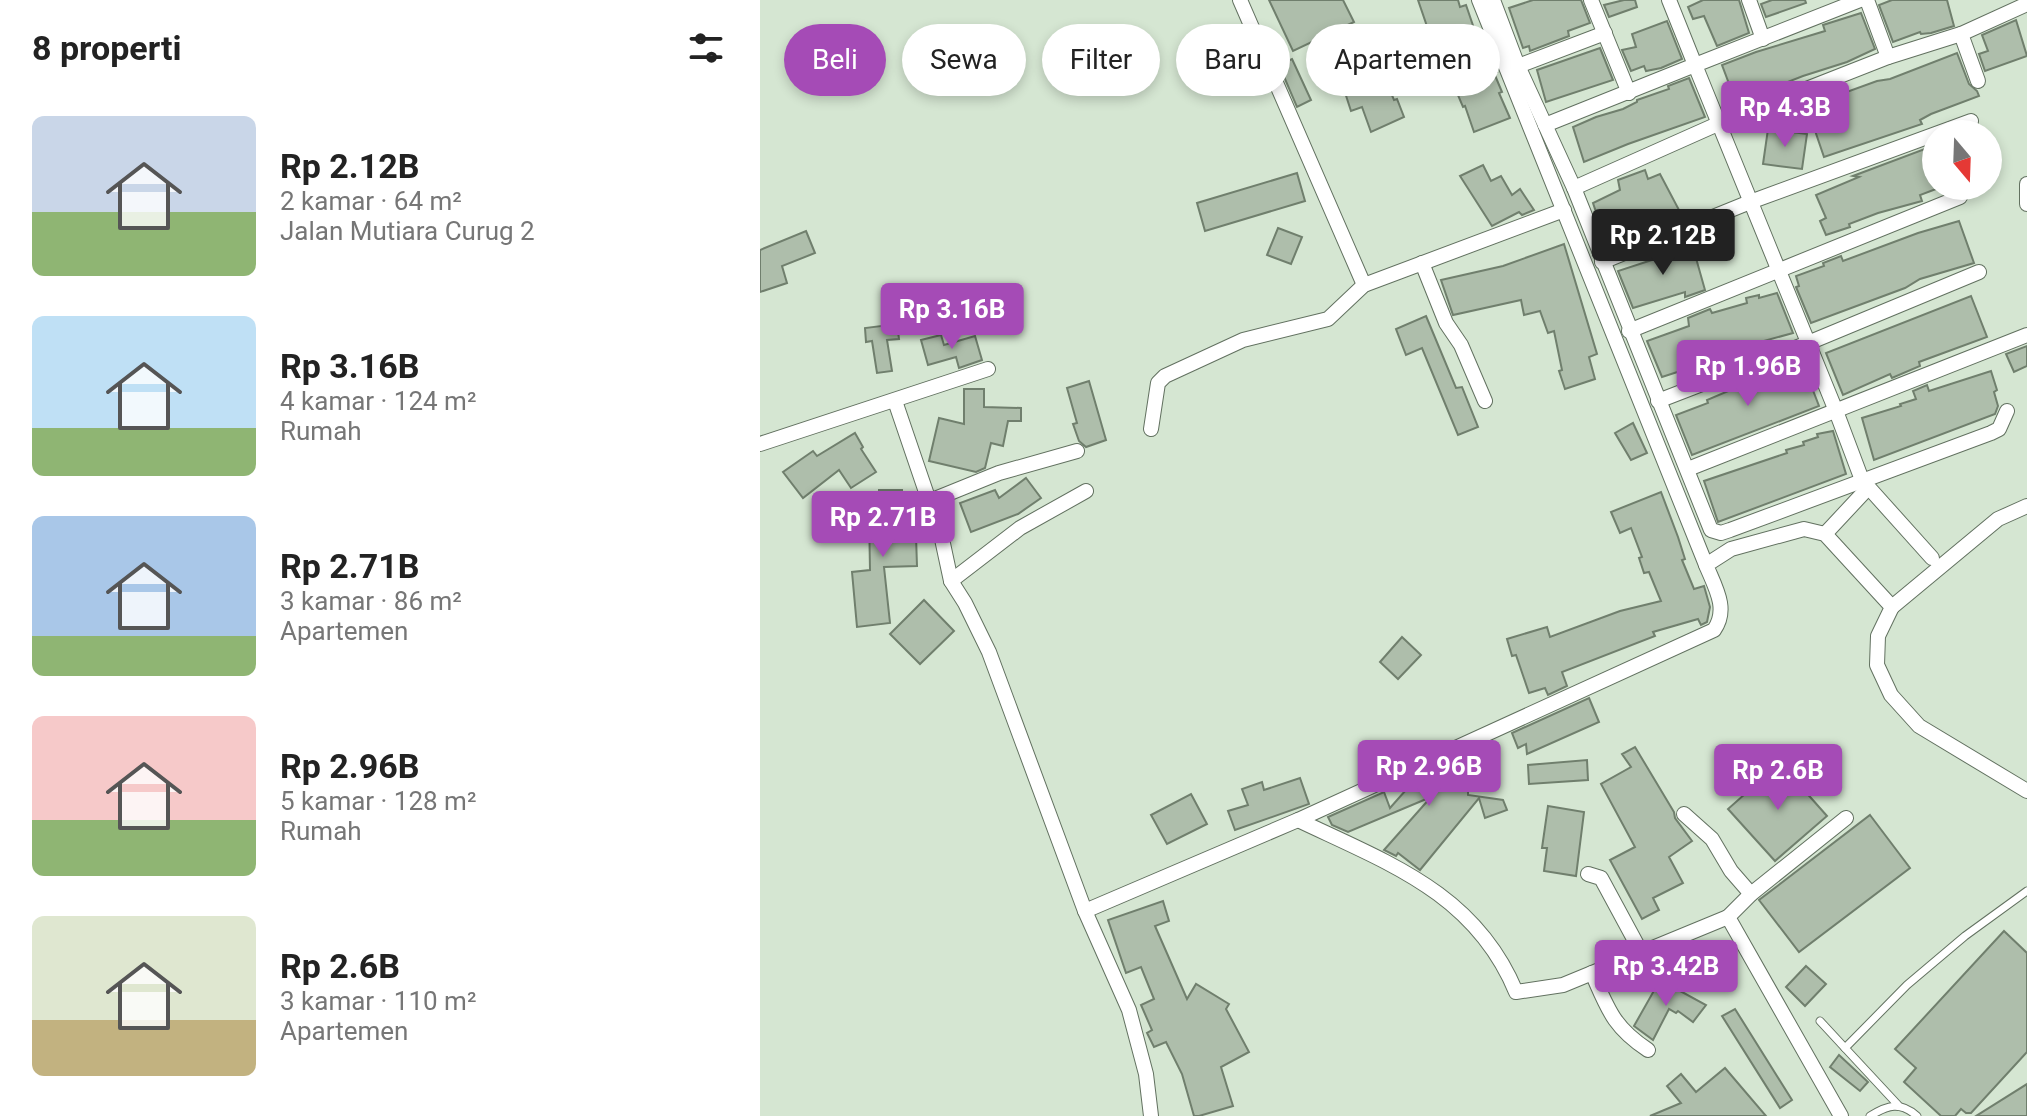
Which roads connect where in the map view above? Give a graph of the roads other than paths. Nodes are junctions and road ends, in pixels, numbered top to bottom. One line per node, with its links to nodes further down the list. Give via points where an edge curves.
1 (1240, 0): 30 (street)
2 (1492, 0): 14 (street); 25 (street)
3 (1591, 0): 9 (street)
4 (1669, 0): 13 (street)
5 (1749, 0): 11 (street)
6 (1860, 0): 11 (street)
7 (1867, 0): 12 (street)
8 (2027, 4): 10 (street)
9 (1605, 33): 14 (street); 16 (street)
10 (1961, 34): 12 (street); 15 (street)
11 (1763, 39): 13 (street)
12 (1888, 57): 17 (street)
13 (1695, 65): 16 (street); 17 (street)
14 (1518, 66): 18 (street)
15 (1978, 81)
16 (1629, 93): 18 (street)
17 (1720, 123): 21 (street); 23 (street)
18 (1545, 125): 21 (street)
19 (1922, 139): 23 (street)
20 (2027, 184): 24 (street)
21 (1574, 188): 26 (street)
22 (1953, 200): 28 (street)
23 (1750, 202): 26 (street); 28 (street)
24 (2027, 204)
25 (1564, 210): 27 (street); 50 (street)
26 (1602, 262): 31 (street)
27 (1422, 263): 30 (street); 36 (street)
28 (1779, 272): 31 (street); 33 (street)
29 (1979, 272): 33 (street)
30 (1364, 285): 40 (street, via 1328,319 1243,340 1165,376 1158,383)
31 (1629, 331): 37 (street)
32 (2027, 335): 38 (street)
33 (1808, 343): 37 (street); 38 (street)
34 (988, 369): 35 (street)
35 (895, 401): 41 (street); 46 (street)
36 (1485, 401)
37 (1658, 401): 43 (street)
38 (1836, 411): 43 (street); 44 (street)
39 (2007, 411): 44 (street, via 1999,429)
40 (1151, 429)
41 (760, 444)
42 (1077, 451): 46 (street, via 999,473)
43 (1688, 469): 44 (street, via 1716,533)
44 (1864, 484): 48 (street); 49 (street)
45 (1086, 491): 51 (street, via 1020,528)
46 (930, 501): 51 (street)
47 (2027, 506): 52 (street, via 1998,519)
48 (1825, 534): 50 (street, via 1804,529 1785,533 1731,549); 52 (street)
49 (1932, 558)
50 (1706, 565): 56 (street, via 1722,613 1714,630)
51 (951, 581): 60 (street, via 989,652)
52 (1892, 607): 53 (street, via 1878,636 1877,665 1891,695 1919,726)
53 (2027, 791)
54 (1684, 814): 59 (street, via 1712,839)
55 (1846, 818): 59 (street)
56 (1298, 820): 60 (street); 63 (street, via 1438,891 1492,947 1516,992 1563,985)
57 (1588, 874): 62 (street, via 1601,878)
58 (2027, 891): 65 (lane, via 1907,985)
59 (1751, 894): 61 (street)
60 (1085, 911): 68 (street, via 1129,1010)
61 (1728, 917): 62 (street); 69 (street)
62 (1641, 952): 63 (street)
63 (1592, 973): 66 (street, via 1614,1022)
64 (1820, 1021): 65 (lane)
65 (1845, 1048): 67 (lane)
66 (1648, 1050)
67 (1898, 1105): 70 (lane); 71 (lane)
68 (1151, 1116)
69 (1841, 1116)
70 (1870, 1116)
71 (1917, 1116)

